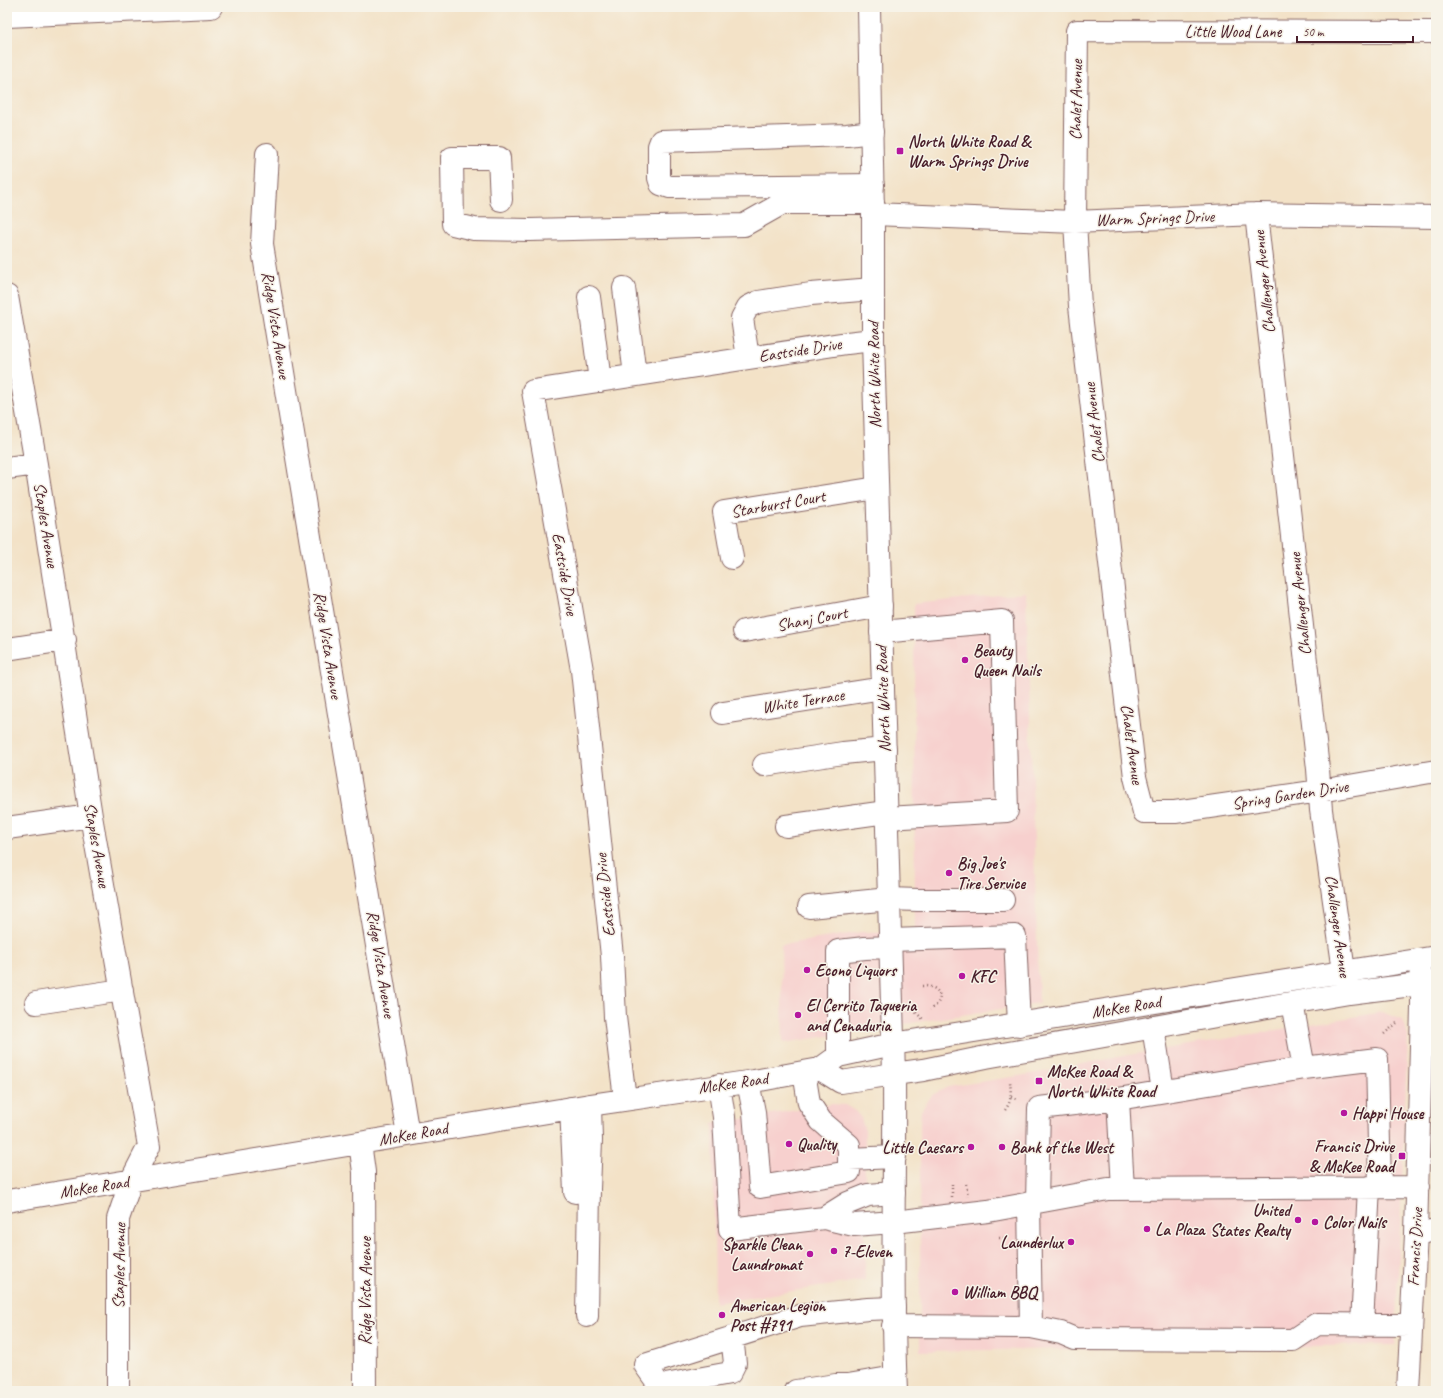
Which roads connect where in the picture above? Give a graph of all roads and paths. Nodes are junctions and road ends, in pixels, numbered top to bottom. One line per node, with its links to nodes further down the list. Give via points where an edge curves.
1 (212, 7): 3 (street)
2 (870, 7): 6 (street, North White Road)
3 (7, 16)
4 (1078, 31): 5 (street, Little Wood Lane); 12 (street, Chalet Avenue)
5 (1436, 32)
6 (872, 132): 9 (street, North White Road); 9 (street, via 661,141 659,178 661,184 670,187)
7 (267, 154): 75 (street, Ridge Vista Avenue, via 262,244)
8 (501, 200): 9 (street, via 499,158 452,158 454,224 474,229 586,230 744,225 783,203)
9 (873, 200): 12 (street, Warm Springs Drive); 14 (street, North White Road)
10 (1256, 214): 11 (street, Warm Springs Drive); 12 (street, Warm Springs Drive); 35 (street, Challenger Avenue)
11 (1436, 217)
12 (1075, 222): 36 (street, Chalet Avenue, via 1082,329 1135,777)
13 (624, 288): 19 (street)
14 (873, 289): 17 (street, North White Road); 18 (street, via 811,294 758,302 748,307 742,318)
15 (7, 296): 21 (street, Staples Avenue)
16 (589, 297): 20 (street)
17 (873, 340): 18 (street, Eastside Drive); 23 (street, North White Road)
18 (748, 358): 19 (street, Eastside Drive)
19 (635, 375): 20 (street, Eastside Drive)
20 (600, 381): 70 (street, Eastside Drive, via 533,391 582,670)
21 (36, 464): 22 (street); 28 (street, Staples Avenue)
22 (7, 468)
23 (877, 488): 24 (street, Starburst Court, via 724,512); 25 (street, North White Road)
24 (732, 558)
25 (881, 606): 26 (street, Shanj Court); 27 (street, North White Road)
26 (744, 631)
27 (882, 632): 30 (street, North White Road); 37 (street, via 1002,621 1007,811)
28 (65, 640): 29 (street); 38 (street, Staples Avenue)
29 (7, 650)
30 (883, 688): 31 (street, White Terrace); 32 (street, North White Road)
31 (723, 713)
32 (884, 749): 33 (street); 37 (street, North White Road)
33 (764, 765)
34 (1436, 771): 35 (street, Spring Garden Drive)
35 (1320, 791): 36 (street, Spring Garden Drive, via 1175,812); 46 (street, Challenger Avenue)
36 (1144, 812)
37 (886, 815): 39 (street); 41 (street, North White Road)
38 (91, 816): 40 (street); 49 (street, Staples Avenue)
39 (786, 826)
40 (7, 828)
41 (889, 899): 42 (street); 43 (street); 44 (street, North White Road)
42 (1003, 900)
43 (809, 907)
44 (890, 944): 50 (street, North White Road); 56 (street, via 1015,936); 61 (street, via 838,951)
45 (1428, 959): 46 (street, McKee Road); 47 (street, Francis Drive)
46 (1344, 971): 51 (street, Challenger Avenue); 56 (street, McKee Road)
47 (1429, 983): 51 (street, McKee Road); 82 (street, Francis Drive)
48 (922, 986): 54 (path, via 932,987 940,994 938,1005)
49 (122, 990): 52 (street); 79 (street, Staples Avenue, via 149,1146)
50 (891, 990): 59 (path); 60 (street, North White Road)
51 (1349, 993): 53 (street, McKee Road)
52 (36, 1003)
53 (1292, 1003): 57 (street, McKee Road); 62 (street)
54 (930, 1010)
55 (1397, 1022): 58 (path)
56 (1019, 1025): 59 (street, McKee Road)
57 (1152, 1027): 64 (street, McKee Road); 68 (street)
58 (1384, 1034)
59 (945, 1036): 60 (street, McKee Road)
60 (893, 1044): 61 (street, McKee Road); 64 (street, North White Road)
61 (838, 1056): 63 (street, McKee Road)
62 (1304, 1068): 68 (street); 81 (street, via 1378,1059)
63 (812, 1070): 64 (street, McKee Road, via 841,1082); 66 (street, McKee Road); 78 (street, via 809,1103 821,1121 849,1146)
64 (894, 1074): 77 (street, North White Road)
65 (1010, 1081): 69 (path)
66 (748, 1082): 67 (street, McKee Road); 78 (street, via 754,1112 760,1187 849,1172)
67 (720, 1085): 70 (street, McKee Road); 89 (street, via 730,1229)
68 (1162, 1091): 71 (street)
69 (1011, 1097): 72 (path); 74 (path)
70 (625, 1099): 73 (street, McKee Road)
71 (1118, 1099): 83 (street); 87 (street, via 1039,1108)
72 (1018, 1100)
73 (580, 1106): 75 (street, McKee Road); 88 (street, via 574,1149); 94 (street, via 591,1140)
74 (1005, 1110)
75 (408, 1135): 76 (street, McKee Road)
76 (360, 1143): 79 (street, McKee Road); 102 (street, Ridge Vista Avenue, via 364,1172)
77 (895, 1157): 78 (street); 84 (street, North White Road)
78 (849, 1159)
79 (132, 1181): 86 (street, McKee Road); 101 (street, Staples Avenue, via 118,1219)
80 (952, 1184): 85 (path)
81 (1374, 1187): 82 (street); 83 (street); 96 (street)
82 (1418, 1187): 91 (street, Francis Drive)
83 (1123, 1189): 87 (street, via 1100,1190)
84 (894, 1193): 89 (street, via 868,1195 848,1203); 90 (street, North White Road)
85 (953, 1193)
86 (7, 1201)
87 (1033, 1202): 90 (street); 98 (street)
88 (576, 1218)
89 (824, 1218): 90 (street, via 854,1225)
90 (894, 1222): 95 (street, North White Road)
91 (1426, 1232): 97 (street, Francis Drive)
92 (999, 1238): 93 (path)
93 (1010, 1238)
94 (587, 1316)
95 (894, 1317): 98 (street); 99 (street, via 868,1309 800,1316); 100 (street, North White Road)
96 (1362, 1325): 97 (street); 98 (street, via 1317,1324 1294,1340 1075,1339 1061,1333)
97 (1411, 1325): 104 (street, Francis Drive)
98 (1031, 1328)
99 (732, 1337)
100 (896, 1384): 103 (street, via 836,1385)
101 (118, 1391)
102 (365, 1391)
103 (796, 1391)
104 (1408, 1391)

